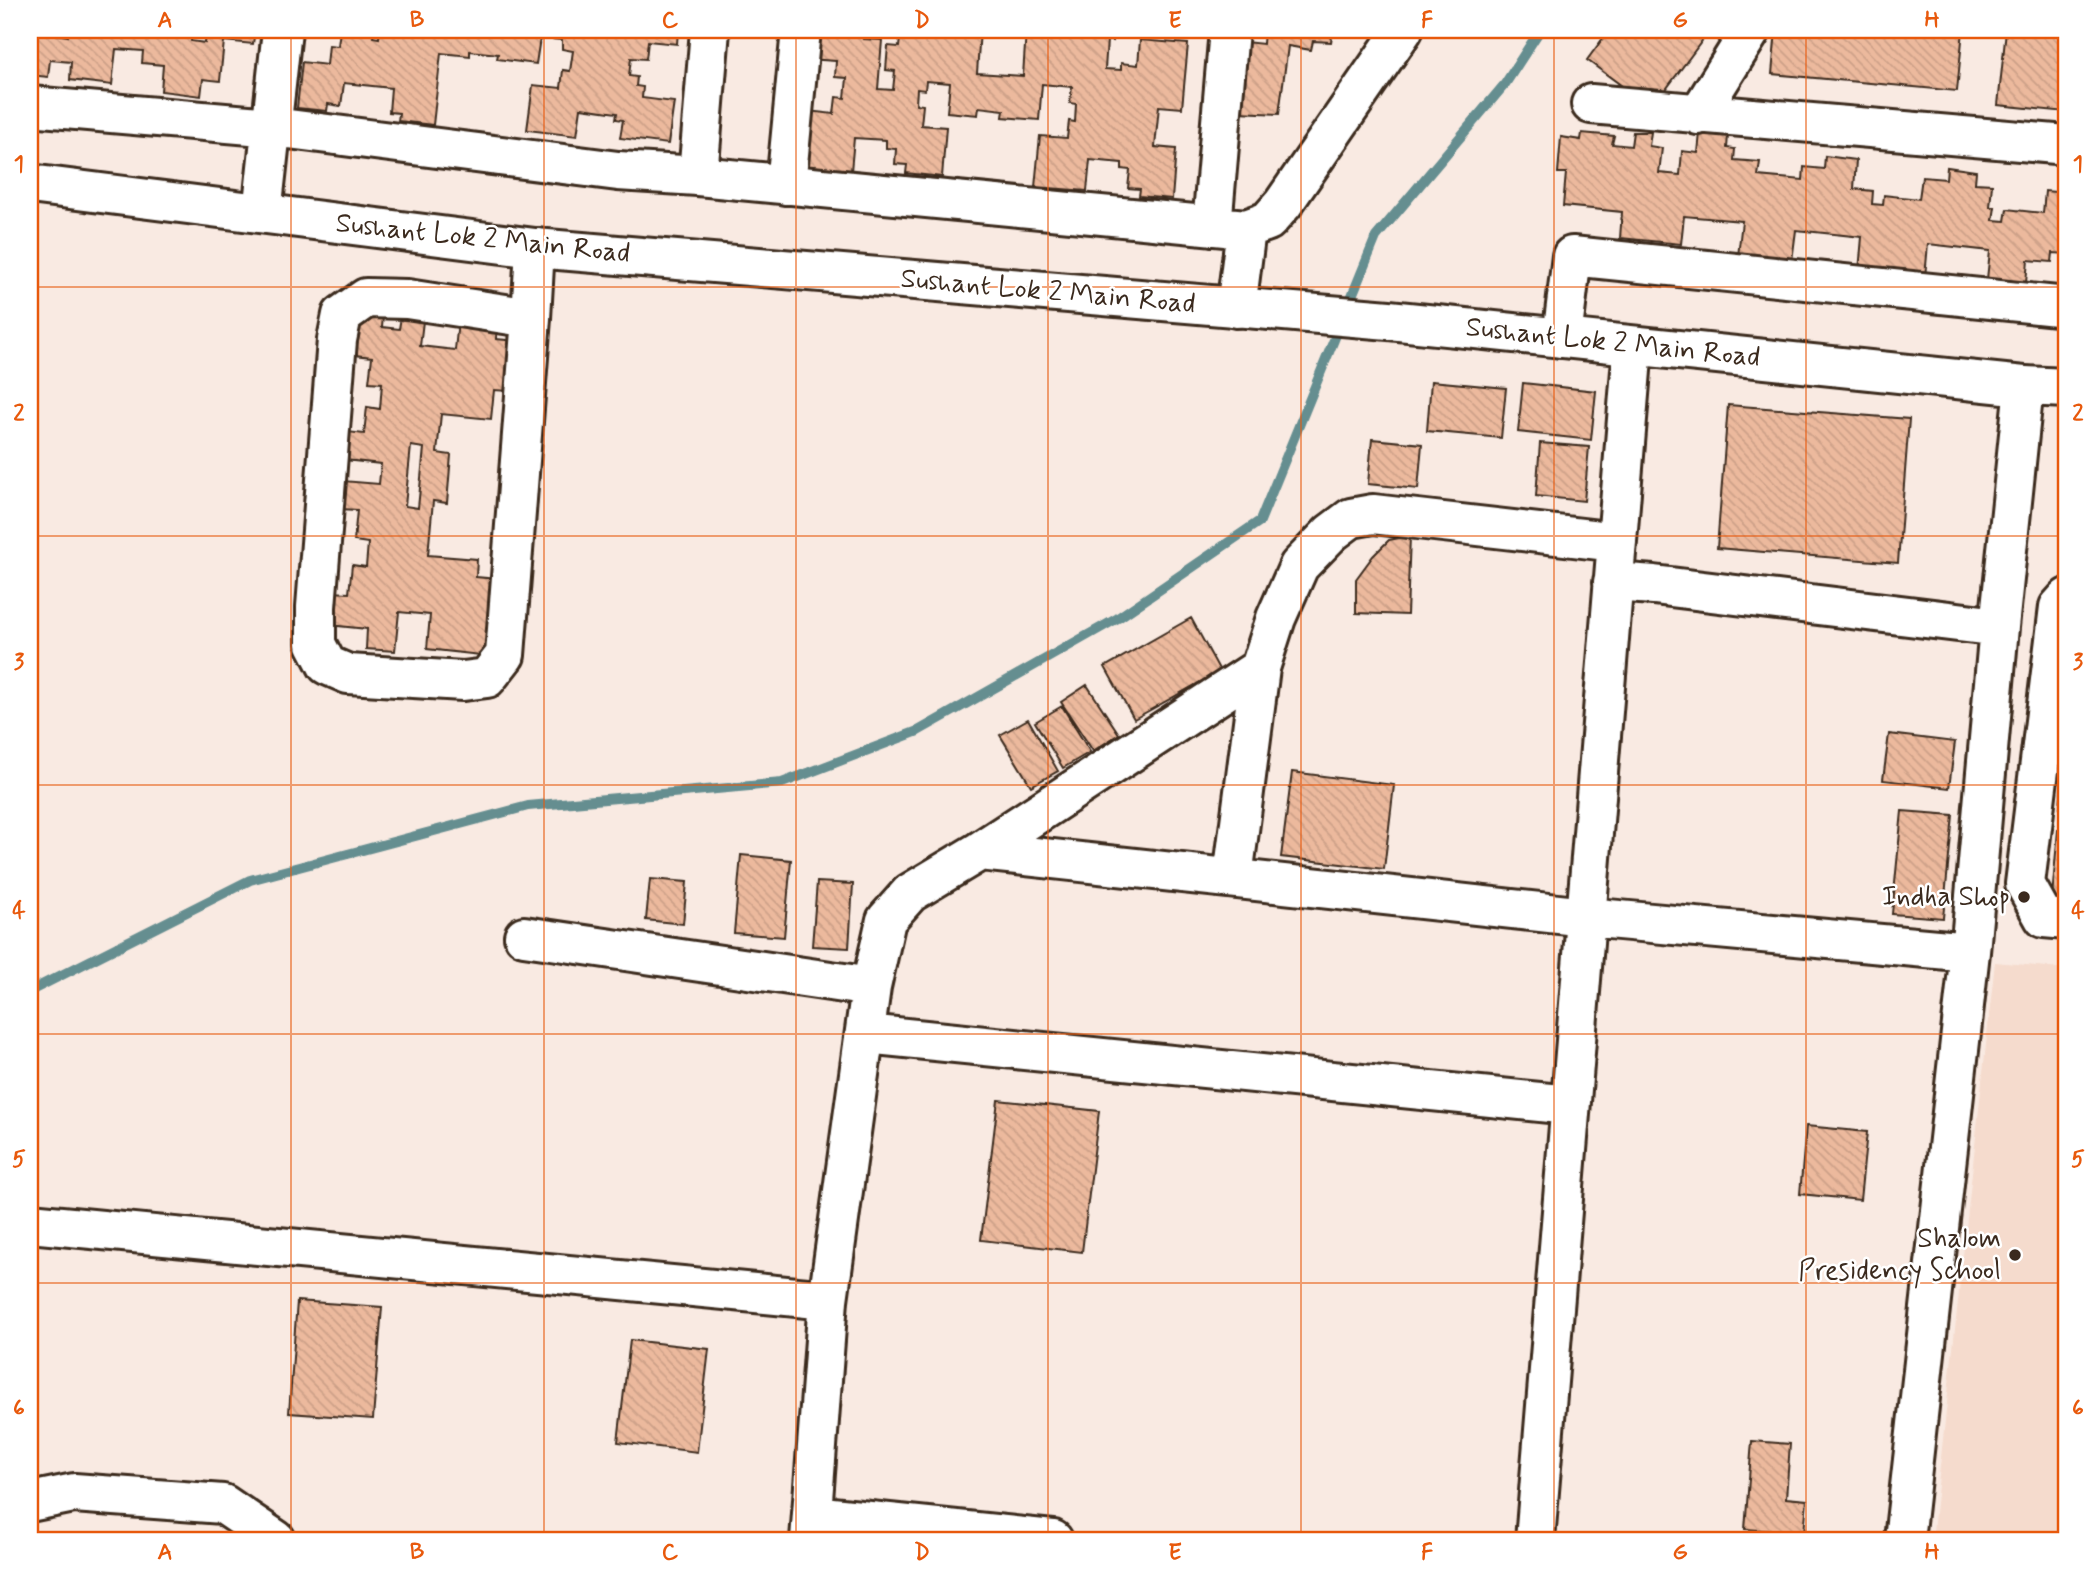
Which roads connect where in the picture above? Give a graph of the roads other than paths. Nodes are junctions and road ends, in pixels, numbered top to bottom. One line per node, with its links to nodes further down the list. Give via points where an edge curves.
1 (282, 30): 10 (street)
2 (710, 30): 12 (street)
3 (801, 30): 14 (street)
4 (1229, 30): 16 (street)
5 (1403, 30): 16 (street, via 1268,222)
6 (1751, 30): 9 (street)
7 (1591, 104): 9 (street)
8 (30, 106): 10 (street)
9 (1698, 115): 11 (street)
10 (273, 127): 12 (street, via 618,171); 15 (street)
11 (2067, 145)
12 (698, 176): 14 (street)
13 (30, 184): 15 (street, Sushant Lok 2 Main Road)
14 (786, 185): 16 (street)
15 (262, 213): 17 (street, Sushant Lok 2 Main Road)
16 (1229, 227): 19 (street)
17 (535, 248): 19 (street, Sushant Lok 2 Main Road); 20 (street)
18 (2067, 307): 21 (street, via 1572,257)
19 (1236, 308): 21 (street, Sushant Lok 2 Main Road)
20 (531, 318): 20 (street, via 505,655 487,678 463,681 348,674 327,665 316,644 316,607 342,315 366,298 407,299)
21 (1562, 338): 22 (street, Sushant Lok 2 Main Road)
22 (1633, 346): 23 (street, Sushant Lok 2 Main Road); 25 (street)
23 (2024, 386): 24 (street, Sushant Lok 2 Main Road); 28 (street)
24 (2067, 388)
25 (1617, 542): 26 (street); 29 (street, via 1373,514 1351,518 1299,566)
26 (1614, 582): 28 (street); 32 (street)
27 (2067, 598): 33 (street, via 2059,607 2025,884 2044,918)
28 (1999, 627): 35 (street)
29 (1260, 668): 30 (street); 31 (street)
30 (980, 851): 31 (street); 36 (street, via 910,894 886,920)
31 (1233, 877): 32 (street)
32 (1586, 917): 35 (street); 38 (street)
33 (2067, 920)
34 (524, 936): 36 (street)
35 (1970, 952): 46 (street)
36 (872, 987): 37 (street)
37 (866, 1034): 38 (street); 40 (street)
38 (1570, 1105): 45 (street)
39 (30, 1223): 40 (street)
40 (828, 1300): 42 (street)
41 (30, 1502): 43 (street, via 74,1493 223,1504)
42 (811, 1528): 44 (street)
43 (276, 1540)
44 (1053, 1540)
45 (1535, 1540)
46 (1904, 1540)

